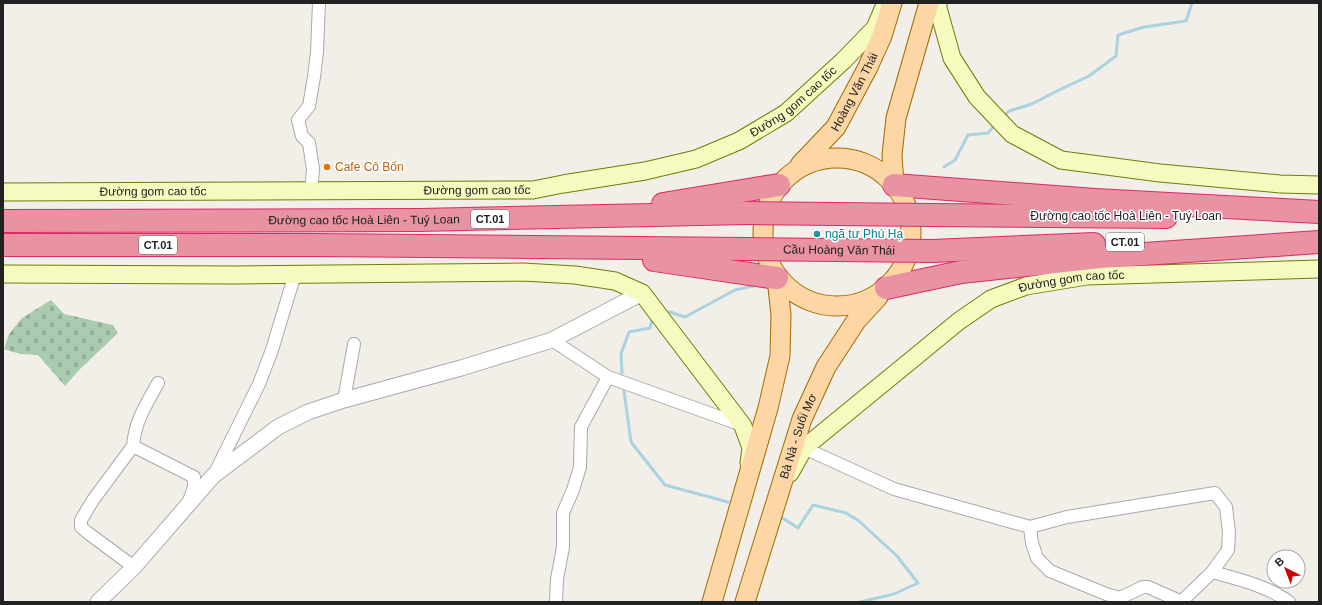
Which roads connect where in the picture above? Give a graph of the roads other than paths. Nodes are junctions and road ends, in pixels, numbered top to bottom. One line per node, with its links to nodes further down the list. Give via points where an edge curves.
1 (319, 3): 11 (street, via 317,52 309,106 298,120 302,136 309,142 313,169)
2 (886, 3): 11 (main road, Đường gom cao tốc, via 875,28 786,113 739,141 696,159 645,171 533,190)
3 (892, 3): 6 (main road, Hoàng Văn Thái, via 882,36 836,127)
4 (929, 3): 9 (main road, via 896,118 892,155)
5 (938, 3): 7 (main road, via 952,58 977,97 1012,134 1061,160 1160,173 1280,184)
6 (797, 169): 8 (main road); 9 (main road, via 820,159 845,158 869,165 888,177)
7 (1319, 184)
8 (779, 185): 15 (highway, via 663,204); 24 (main road, via 766,207 762,231 765,256)
9 (894, 185): 12 (highway); 25 (main road, via 904,198 911,222 910,246 902,269)
10 (3, 192): 11 (main road, Đường gom cao tốc)
11 (311, 192)
12 (1319, 212)
13 (1319, 215): 15 (highway, Đường cao tốc Hoà Liên - Tuý Loan / CT.01, bridge, via 1133,218 748,213 427,220)
14 (3, 221): 15 (highway, Đường cao tốc Hoà Liên - Tuý Loan / CT.01)
15 (232, 221)
16 (1319, 241): 20 (highway, Đường cao tốc Hoà Liên - Tuý Loan / CT.01, via 1142,242); 25 (highway, via 1100,257 992,268)
17 (3, 245): 18 (highway, Đường cao tốc Hoà Liên - Tuý Loan / CT.01)
18 (314, 245): 19 (highway, Đường cao tốc Hoà Liên - Tuý Loan / CT.01); 24 (highway, via 643,258)
19 (746, 249): 20 (highway, Cầu Hoàng Văn Thái / CT.01, bridge)
20 (932, 251)
21 (1319, 269): 34 (main road, Đường gom cao tốc, via 1087,276 1026,286 991,299 959,321)
22 (3, 274): 23 (main road)
23 (295, 274): 26 (main road, via 523,272 575,275 615,281); 36 (street, via 259,384)
24 (777, 278): 25 (main road, via 795,295 817,305 842,307 866,301); 35 (main road, via 781,315 780,356)
25 (886, 288): 37 (main road, Bà Nà - Suối Mơ, via 856,321 826,367 802,419)
26 (642, 293): 27 (street); 32 (main road)
27 (552, 340): 29 (street); 31 (street)
28 (354, 344): 31 (street)
29 (608, 377): 32 (street); 43 (street, via 581,427 580,468 563,513 563,548)
30 (158, 383): 33 (street, via 141,414)
31 (344, 400): 36 (street, via 308,412 278,427)
32 (743, 426): 35 (main road, via 751,448)
33 (133, 446): 38 (street, via 194,477 194,487); 40 (street, via 81,520 81,527)
34 (804, 448): 37 (main road, Đường gom cao tốc); 39 (street, via 894,489)
35 (748, 475): 44 (main road)
36 (213, 476): 38 (street)
37 (782, 487): 45 (main road, Bà Nà - Suối Mơ)
38 (186, 507): 40 (street)
39 (1030, 527): 41 (street, via 1068,517 1215,493 1226,507 1229,532 1228,550); 46 (street, via 1037,558 1050,571 1120,598 1148,587)
40 (134, 567): 42 (street)
41 (1212, 572): 46 (street); 47 (street, via 1248,582)
42 (98, 602)
43 (556, 602)
44 (712, 602)
45 (745, 602)
46 (1181, 602)
47 (1289, 602)

